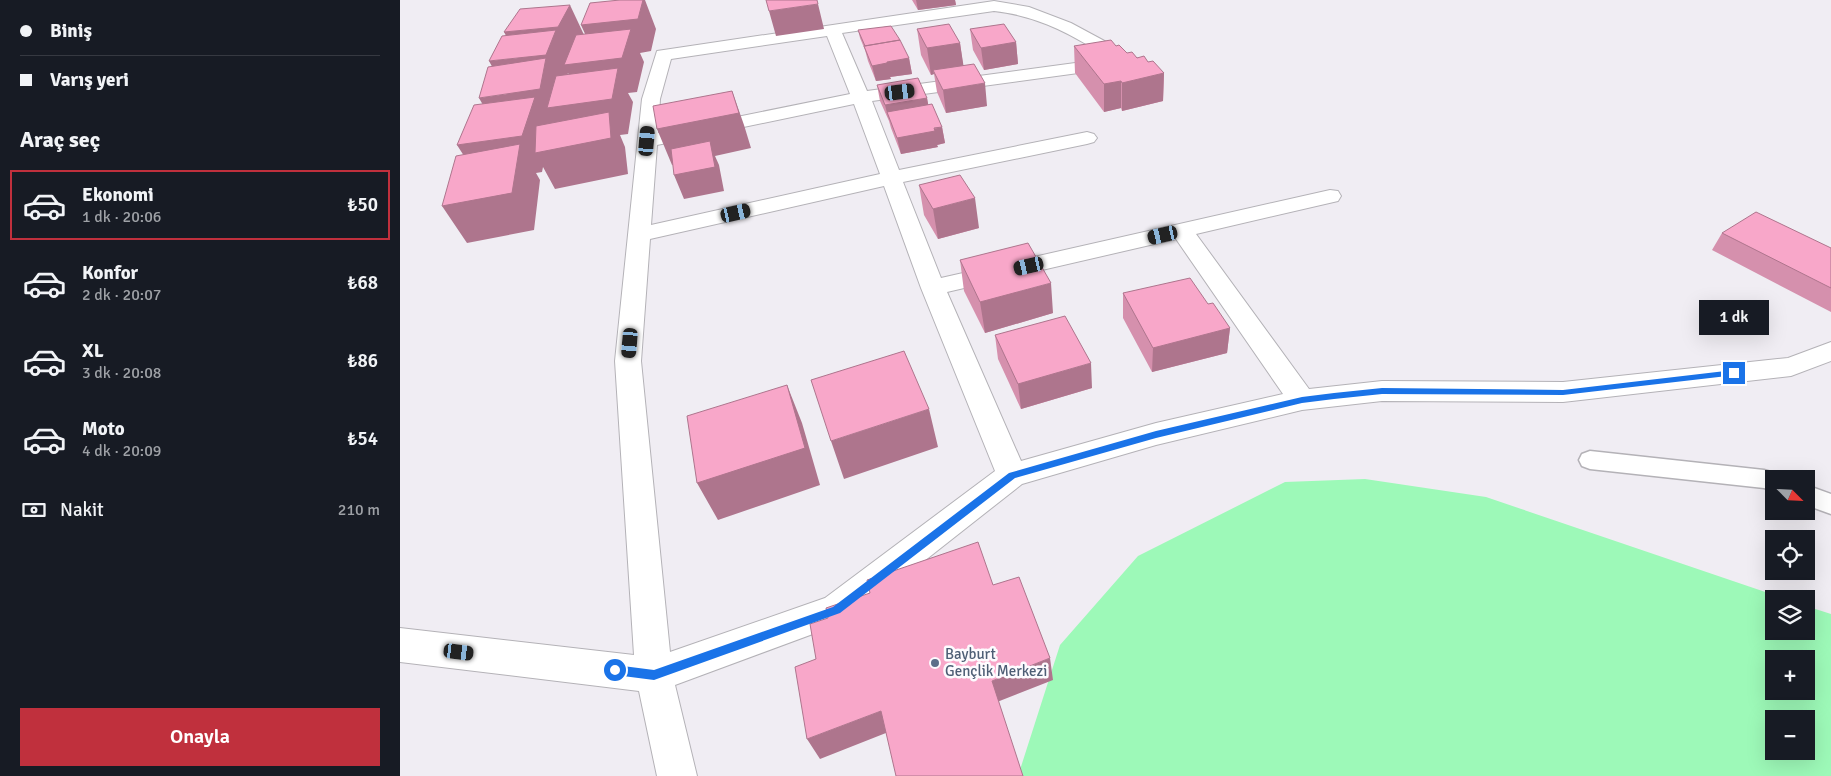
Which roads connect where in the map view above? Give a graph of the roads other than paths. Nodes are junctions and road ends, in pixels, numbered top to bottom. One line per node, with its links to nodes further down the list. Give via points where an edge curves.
1 (992, 3): 2 (street); 3 (street, via 1034,14 1078,32 1104,48 1106,56 1093,66)
2 (833, 32): 3 (street); 5 (street, via 663,55 651,99)
3 (861, 97): 5 (street); 6 (street)
4 (1087, 138): 6 (street)
5 (647, 141): 9 (street)
6 (890, 178): 9 (street); 10 (street)
7 (1330, 196): 8 (street)
8 (1182, 231): 10 (street); 12 (street)
9 (639, 235): 19 (street, via 628,361)
10 (933, 288): 14 (street)
11 (1831, 351): 12 (street, via 1790,366 1563,392 1382,391)
12 (1302, 400): 14 (street, via 1156,434)
13 (1590, 460): 15 (lane)
14 (1012, 475): 19 (street, via 836,610)
15 (1765, 479)
16 (1815, 498): 17 (lane)
17 (1831, 504)
18 (400, 645): 19 (street)
19 (654, 675): 20 (street)
20 (677, 776)

